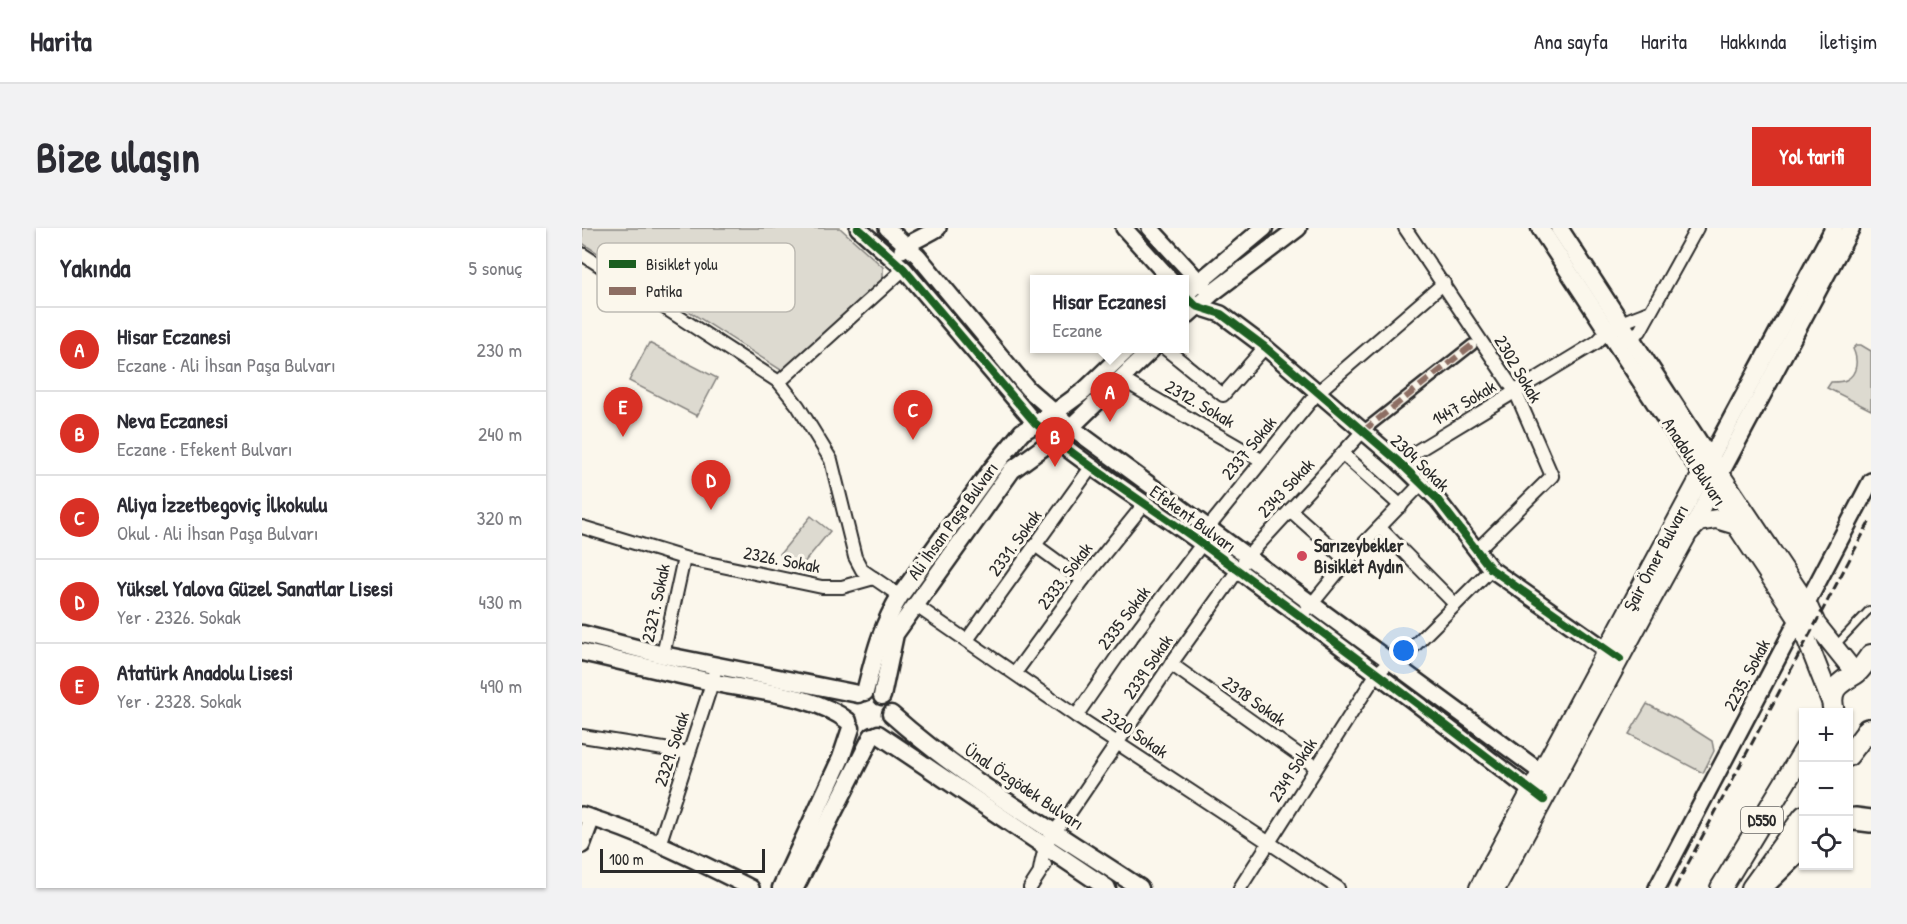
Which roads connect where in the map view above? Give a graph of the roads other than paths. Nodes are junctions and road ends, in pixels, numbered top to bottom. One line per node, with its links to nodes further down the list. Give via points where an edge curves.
1 (858, 228): 17 (street, Efekent Bulvarı)
2 (887, 228): 14 (street, Efekent Bulvarı)
3 (1124, 228): 18 (street)
4 (1149, 228): 19 (street)
5 (1264, 228): 19 (main road)
6 (1405, 228): 20 (street, 2302 Sokak)
7 (1540, 228): 28 (main road, Anadolu Bulvarı)
8 (1559, 228): 28 (main road, Anadolu Bulvarı)
9 (1697, 228): 26 (street)
10 (1834, 228): 40 (main road, Şair Ömer Bulvarı)
11 (1851, 228): 50 (main road, Şair Ömer Bulvarı)
12 (1287, 231): 21 (main road)
13 (933, 232): 14 (street)
14 (912, 251): 17 (street); 39 (street, Efekent Bulvarı, via 1028,389)
15 (582, 254): 16 (street)
16 (597, 264)
17 (899, 264): 36 (street); 41 (street, Efekent Bulvarı)
18 (1167, 275)
19 (1199, 282): 21 (street); 22 (main road)
20 (1443, 284): 37 (street, 2337 Sokak); 38 (street, 2302 Sokak)
21 (1211, 294): 23 (main road); 27 (street)
22 (1189, 301)
23 (1189, 303)
24 (1189, 303): 27 (street)
25 (671, 312): 36 (street)
26 (1650, 312): 28 (street, 1447 Sokak); 29 (street, via 1640,331)
27 (1221, 314): 31 (street, 2304 Sokak)
28 (1608, 332): 29 (main road, Anadolu Bulvarı); 38 (street, 1447 Sokak)
29 (1623, 341): 42 (main road, Anadolu Bulvarı); 50 (main road, Anadolu Bulvarı)
30 (1472, 345): 44 (street)
31 (1264, 347): 34 (street, via 1223,395); 37 (street, 2304 Sokak)
32 (1123, 353): 39 (main road, Ali İhsan Paşa Bulvarı, via 1084,391)
33 (1147, 353): 35 (main road, Ali İhsan Paşa Bulvarı)
34 (1172, 353)
35 (1121, 379): 43 (main road, Ali İhsan Paşa Bulvarı); 47 (street, 2312. Sokak)
36 (779, 382): 69 (street, via 831,460 855,557)
37 (1318, 392): 44 (street, 2304 Sokak); 47 (street, 2337 Sokak)
38 (1516, 393): 48 (street, 1447 Sokak); 63 (street, 2302 Sokak, via 1552,476)
39 (1054, 413): 41 (main road, Ali İhsan Paşa Bulvarı); 43 (street, Efekent Bulvarı)
40 (1731, 421): 42 (main road, via 1713,431); 50 (main road, Şair Ömer Bulvarı)
41 (1035, 423): 45 (street, Efekent Bulvarı); 71 (main road, Ali İhsan Paşa Bulvarı, via 1022,432 991,470)
42 (1688, 425): 50 (main road, Anadolu Bulvarı)
43 (1071, 427): 45 (main road, Ali İhsan Paşa Bulvarı); 58 (street, Efekent Bulvarı)
44 (1363, 432): 46 (street, 2343 Sokak); 48 (street, 2304 Sokak)
45 (1055, 440): 49 (street, Efekent Bulvarı); 74 (main road, Ali İhsan Paşa Bulvarı, via 1012,470)
46 (1343, 454): 54 (street); 55 (street, 2343 Sokak)
47 (1261, 460): 58 (street, 2337 Sokak)
48 (1399, 462): 52 (street, 2304 Sokak)
49 (1092, 466): 53 (street, Efekent Bulvarı); 62 (street, 2331. Sokak)
50 (1711, 474): 56 (street, Anadolu Bulvarı); 60 (street, Şair Ömer Bulvarı); 76 (main road, Anadolu Bulvarı); 83 (main road, Şair Ömer Bulvarı)
51 (1871, 481): 76 (street, 2235. Sokak)
52 (1422, 483): 54 (street); 63 (street, 2304 Sokak)
53 (1145, 503): 61 (street, Efekent Bulvarı); 70 (street, 2333. Sokak)
54 (1401, 506): 59 (street)
55 (1290, 510): 64 (street, 2343 Sokak); 66 (street)
56 (1736, 525): 60 (main road, via 1716,519 1699,522); 76 (main road, Anadolu Bulvarı)
57 (582, 527): 65 (street, 2326. Sokak)
58 (1208, 528): 64 (street, Efekent Bulvarı)
59 (1380, 528): 66 (street); 73 (street)
60 (1688, 533): 83 (main road, Şair Ömer Bulvarı)
61 (1202, 544): 68 (street, Efekent Bulvarı); 97 (street, 2335 Sokak)
62 (1035, 545): 70 (street); 79 (street, 2331. Sokak)
63 (1476, 550): 67 (street, 2304 Sokak)
64 (1248, 556): 68 (street, 2343 Sokak); 72 (street, Efekent Bulvarı)
65 (684, 558): 69 (street, 2326. Sokak, via 822,587 842,587); 82 (street, 2327. Sokak)
66 (1347, 561): 72 (street)
67 (1491, 569): 73 (street, 2349 Sokak); 83 (street, 2304 Sokak)
68 (1238, 570): 77 (street, Efekent Bulvarı); 86 (street, 2339 Sokak)
69 (873, 579): 71 (street)
70 (1083, 580): 88 (street, 2333. Sokak)
71 (900, 596): 92 (main road, Ali İhsan Paşa Bulvarı, via 881,633)
72 (1311, 603): 77 (street); 85 (street, Efekent Bulvarı)
73 (1455, 604): 85 (street, 2349 Sokak, via 1401,659)
74 (915, 605): 79 (street, 2320 Sokak); 93 (main road, Ali İhsan Paşa Bulvarı, via 895,634)
75 (1870, 611): 80 (lane)
76 (1803, 612): 80 (main road, Anadolu Bulvarı); 94 (main road, Anadolu Bulvarı); 129 (street, 2235. Sokak)
77 (1300, 617): 89 (street, Efekent Bulvarı)
78 (582, 634): 82 (main road)
79 (967, 640): 88 (street, 2320 Sokak)
80 (1834, 647): 90 (main road, Anadolu Bulvarı)
81 (582, 652): 91 (main road)
82 (663, 655): 87 (main road)
83 (1613, 655): 107 (main road, Şair Ömer Bulvarı)
84 (1871, 655): 90 (highway)
85 (1389, 663): 89 (street, 2349 Sokak); 107 (street, Efekent Bulvarı)
86 (1171, 664): 102 (street, 2339 Sokak); 106 (street, 2318 Sokak)
87 (716, 666): 91 (street, 2329. Sokak); 92 (main road)
88 (1015, 673): 97 (street, 2320 Sokak)
89 (1377, 673): 106 (street, 2349 Sokak); 108 (street, Efekent Bulvarı)
90 (1863, 674): 95 (highway, via 1841,681)
91 (712, 682): 98 (main road, via 816,703); 104 (street, 2329. Sokak)
92 (862, 693): 93 (main road); 98 (main road, via 848,706)
93 (882, 696): 96 (main road)
94 (1830, 708)
95 (1831, 708)
96 (891, 714): 100 (main road, via 888,724); 113 (main road, Ünal Özgödek Bulvarı, via 919,739)
97 (1076, 716): 102 (street, 2320 Sokak)
98 (850, 724): 100 (main road, via 857,733); 120 (main road, via 842,758)
99 (1864, 730): 103 (highway)
100 (875, 735): 118 (main road); 121 (main road)
101 (582, 736): 104 (street)
102 (1118, 743): 113 (street, 2339 Sokak); 115 (street, 2320 Sokak)
103 (1853, 748)
104 (689, 753): 114 (street, 2329. Sokak)
105 (1799, 758): 130 (highway, D550)
106 (1316, 767): 115 (street, 2349 Sokak)
107 (1548, 777): 108 (main road, Şair Ömer Bulvarı)
108 (1537, 795): 127 (main road, Şair Ömer Bulvarı); 128 (main road, Şair Ömer Bulvarı)
109 (587, 816): 114 (street); 116 (street)
110 (1853, 819): 111 (highway)
111 (1871, 821)
112 (1799, 822): 131 (highway, D550)
113 (1059, 835): 118 (street); 124 (main road, Ünal Özgödek Bulvarı)
114 (660, 843): 119 (street)
115 (1268, 843): 125 (street, 2349 Sokak); 126 (street, 2320 Sokak)
116 (582, 845)
117 (1799, 849): 132 (highway)
118 (1049, 850): 122 (street); 123 (main road)
119 (751, 888)
120 (781, 888)
121 (795, 888)
122 (1030, 888)
123 (1107, 888)
124 (1140, 888)
125 (1240, 888)
126 (1338, 888)
127 (1479, 888)
128 (1497, 888)
129 (1656, 888)
130 (1721, 888)
131 (1752, 888)
132 (1760, 888)

